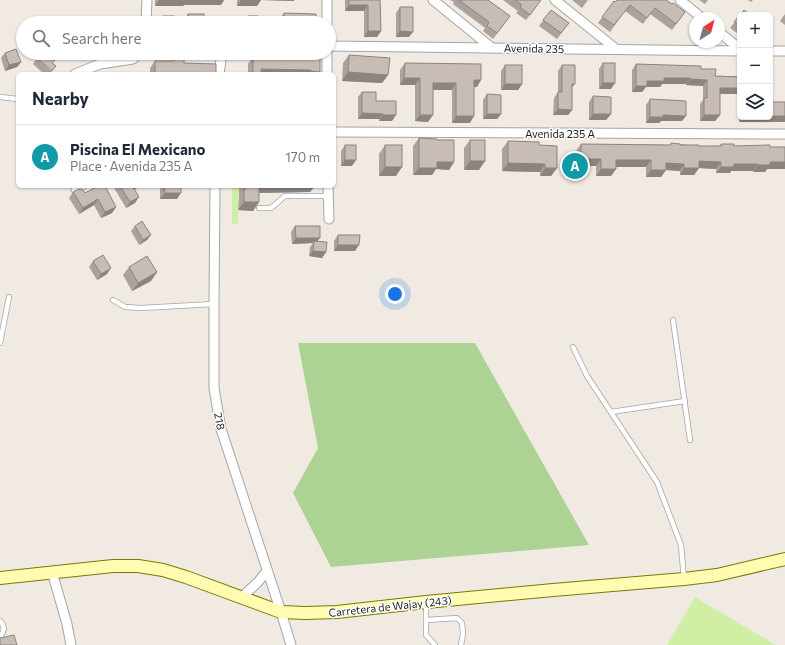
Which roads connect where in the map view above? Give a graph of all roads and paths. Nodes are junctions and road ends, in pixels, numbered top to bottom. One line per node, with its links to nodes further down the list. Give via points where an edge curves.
1 (147, 0): 7 (street)
2 (327, 0): 8 (street)
3 (433, 0): 11 (street)
4 (555, 0): 13 (street)
5 (680, 0): 6 (street)
6 (695, 12)
7 (146, 16)
8 (327, 16)
9 (725, 37): 12 (street)
10 (336, 46): 11 (street, Avenida 235)
11 (492, 48): 13 (street, Avenida 235)
12 (738, 48)
13 (616, 49): 14 (street, Avenida 235)
14 (737, 50)
15 (773, 51): 16 (street)
16 (785, 51)
17 (126, 60): 20 (street, via 100,64)
18 (221, 60): 21 (street)
19 (327, 60): 22 (street)
20 (80, 72)
21 (219, 72)
22 (327, 72)
23 (0, 97): 24 (lane)
24 (16, 99)
25 (336, 132): 26 (street, Avenida 235 A)
26 (785, 134)
27 (215, 188): 34 (street, 218)
28 (328, 188): 29 (street)
29 (329, 196): 30 (lane, via 285,196 271,208); 31 (street)
30 (259, 208)
31 (329, 219)
32 (9, 297): 36 (lane)
33 (113, 300): 34 (lane, via 125,307 141,308)
34 (214, 304): 42 (street, 218, via 214,388 221,429)
35 (673, 320): 38 (lane)
36 (0, 343)
37 (573, 346): 39 (lane, via 587,376)
38 (684, 401): 39 (lane); 40 (lane)
39 (611, 412): 45 (lane, via 657,482 681,545)
40 (690, 440)
41 (785, 559): 45 (main road, Carretera de Wajay (243), via 717,575)
42 (267, 571): 46 (street); 48 (street, 218)
43 (52, 572): 44 (main road, Carretera de Wajay (243)); 46 (main road, Carretera de Wajay (243), via 138,566 164,570); 52 (street)
44 (0, 578)
45 (684, 579): 47 (main road, Carretera de Wajay (243))
46 (242, 597): 48 (main road, Carretera de Wajay (243))
47 (426, 602): 48 (main road, Carretera de Wajay (243), via 337,612); 50 (lane)
48 (281, 612): 53 (street, 218)
49 (0, 620): 51 (lane, via 4,629)
50 (426, 620): 54 (lane, via 426,635); 55 (lane, via 457,618 462,623)
51 (0, 637)
52 (72, 645)
53 (291, 645)
54 (435, 645)
55 (461, 645)

